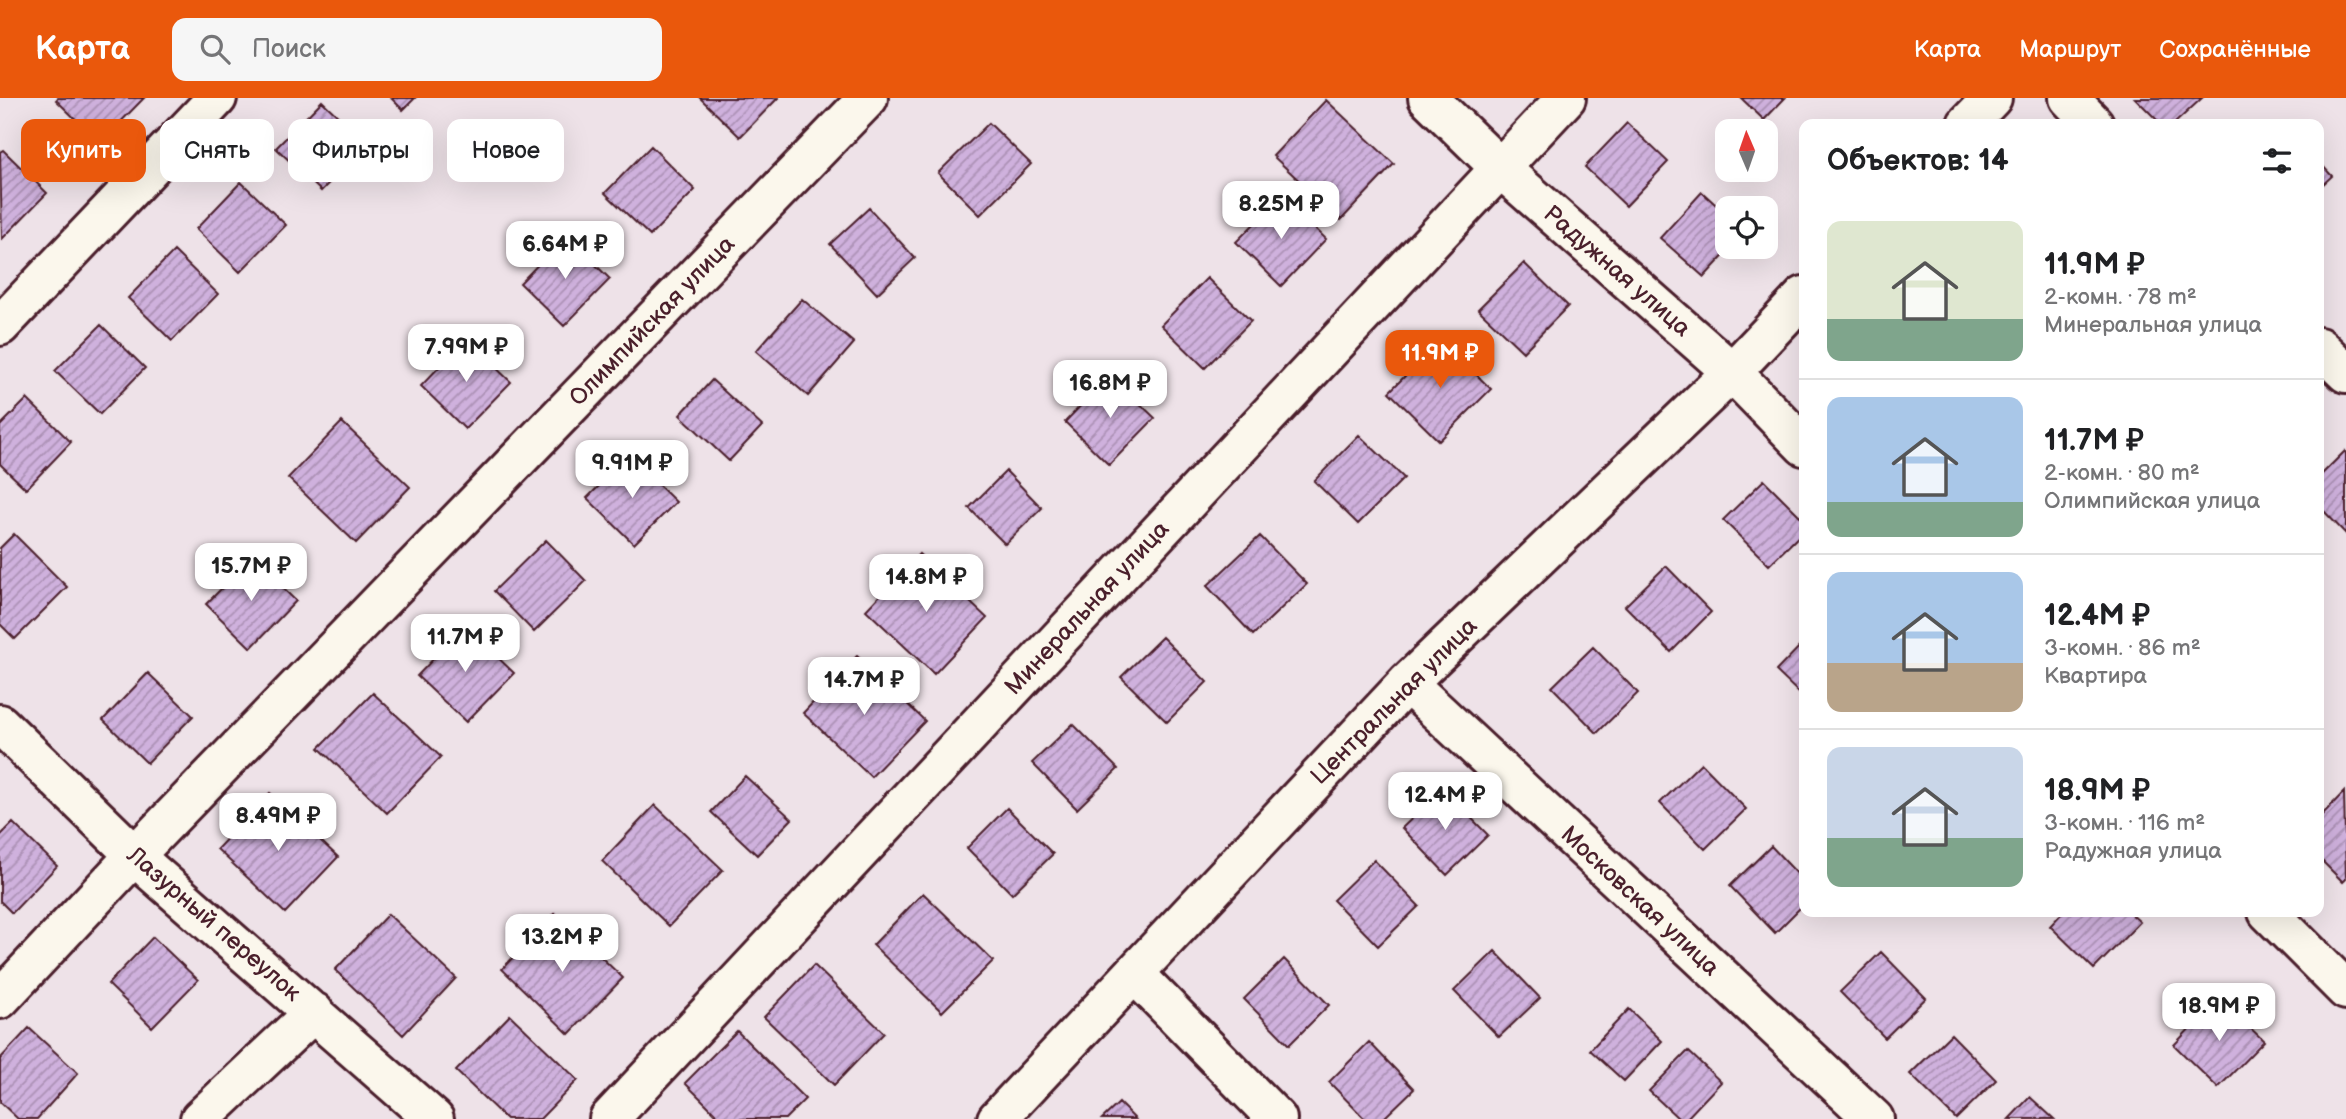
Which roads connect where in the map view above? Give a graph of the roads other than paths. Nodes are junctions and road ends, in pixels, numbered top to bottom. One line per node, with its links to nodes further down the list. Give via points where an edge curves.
1 (217, 98): 11 (street)
2 (868, 98): 18 (street, Олимпийская улица)
3 (1428, 98): 9 (street, Радужная улица)
4 (1566, 98): 9 (street, Минеральная улица)
5 (1992, 98): 7 (street)
6 (2068, 98): 8 (street)
7 (1972, 119)
8 (2089, 119)
9 (1500, 167): 13 (street, Радужная улица); 26 (street, Минеральная улица)
10 (1799, 301): 13 (street, Центральная улица)
11 (0, 326)
12 (2324, 352): 14 (street)
13 (1732, 372): 15 (street, Радужная улица); 16 (street, Центральная улица)
14 (2346, 373)
15 (1799, 441)
16 (1407, 683): 20 (street, Центральная улица); 29 (street, Московская улица)
17 (0, 724): 18 (street, Лазурный переулок)
18 (135, 855): 22 (street, Олимпийская улица); 23 (street, Лазурный переулок)
19 (2273, 917): 21 (street)
20 (1134, 973): 27 (street, Центральная улица); 28 (street)
21 (2346, 990)
22 (0, 999)
23 (314, 1012): 24 (street); 25 (street, Лазурный переулок)
24 (200, 1119)
25 (434, 1119)
26 (609, 1119)
27 (998, 1119)
28 (1277, 1119)
29 (1874, 1119)

